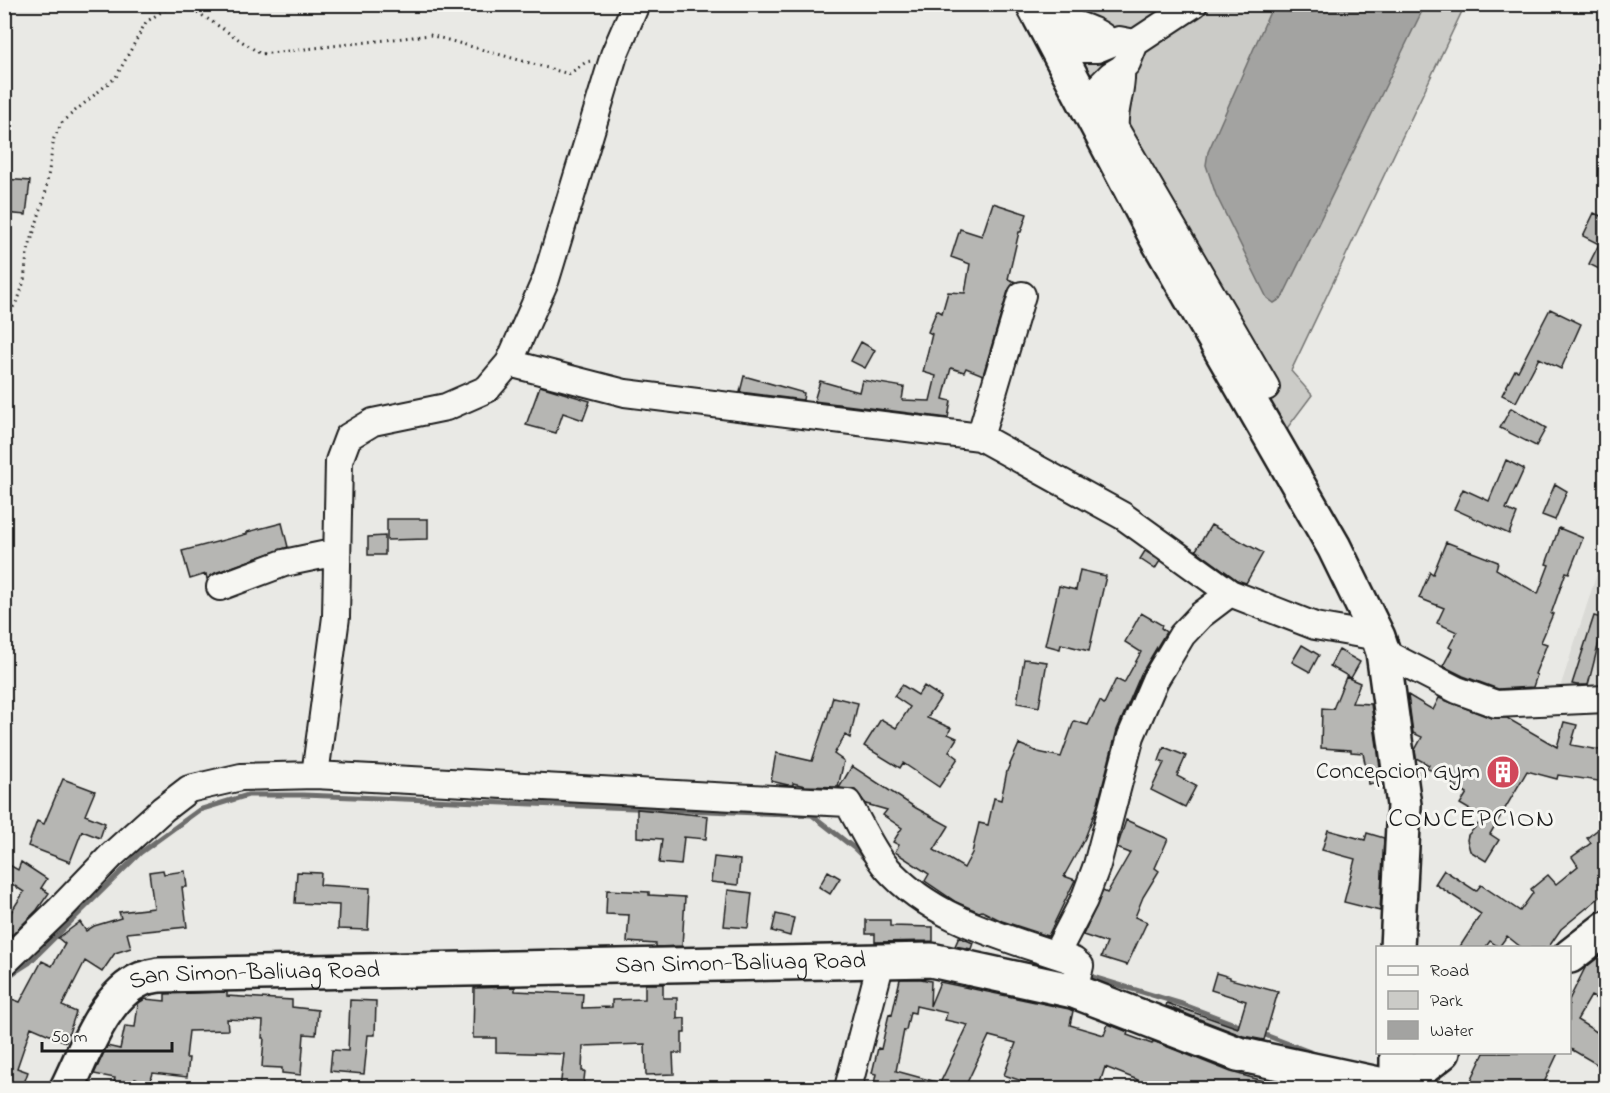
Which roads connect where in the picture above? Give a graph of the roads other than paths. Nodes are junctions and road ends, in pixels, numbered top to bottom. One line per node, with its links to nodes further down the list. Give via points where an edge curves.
1 (636, 4): 11 (street, via 614,55 546,279)
2 (1033, 4): 5 (main road)
3 (1047, 4): 6 (street, via 1067,22)
4 (1194, 4): 7 (street)
5 (1051, 38): 6 (street, via 1076,49 1097,49); 9 (main road)
6 (1110, 42): 7 (street)
7 (1135, 43): 8 (street)
8 (1121, 69): 9 (street, via 1097,89); 12 (street, via 1123,82 1115,128)
9 (1089, 109): 17 (main road, via 1157,239 1334,547)
10 (1022, 295): 13 (street)
11 (509, 363): 13 (street, via 625,393); 14 (street, via 487,389 446,407 374,422 348,437 339,461)
12 (1266, 387)
13 (980, 437): 16 (street, via 1123,516)
14 (337, 552): 15 (street, via 284,563); 19 (street, via 336,617)
15 (220, 587)
16 (1230, 593): 17 (street, via 1315,626); 22 (street, via 1182,635 1155,680 1131,736 1097,865)
17 (1381, 645): 18 (street, via 1457,690 1496,704); 21 (main road, via 1404,805)
18 (1605, 699)
19 (315, 775): 22 (street, via 848,803 885,866 919,898 975,928); 25 (street, via 241,777 189,789 112,855)
20 (1605, 928): 23 (main road)
21 (1397, 946)
22 (1056, 954): 26 (street, via 1074,961)
23 (1571, 954)
24 (881, 962): 26 (main road, San Simon-Baliuag Road, via 932,960); 30 (main road, San Simon-Baliuag Road, via 159,975 141,980 107,1009); 31 (street)
25 (4, 963)
26 (1077, 979): 29 (main road, San Simon-Baliuag Road, via 1238,1054)
27 (1397, 1054): 29 (main road)
28 (1442, 1054): 29 (main road)
29 (1397, 1088)
30 (67, 1089)
31 (848, 1089)

